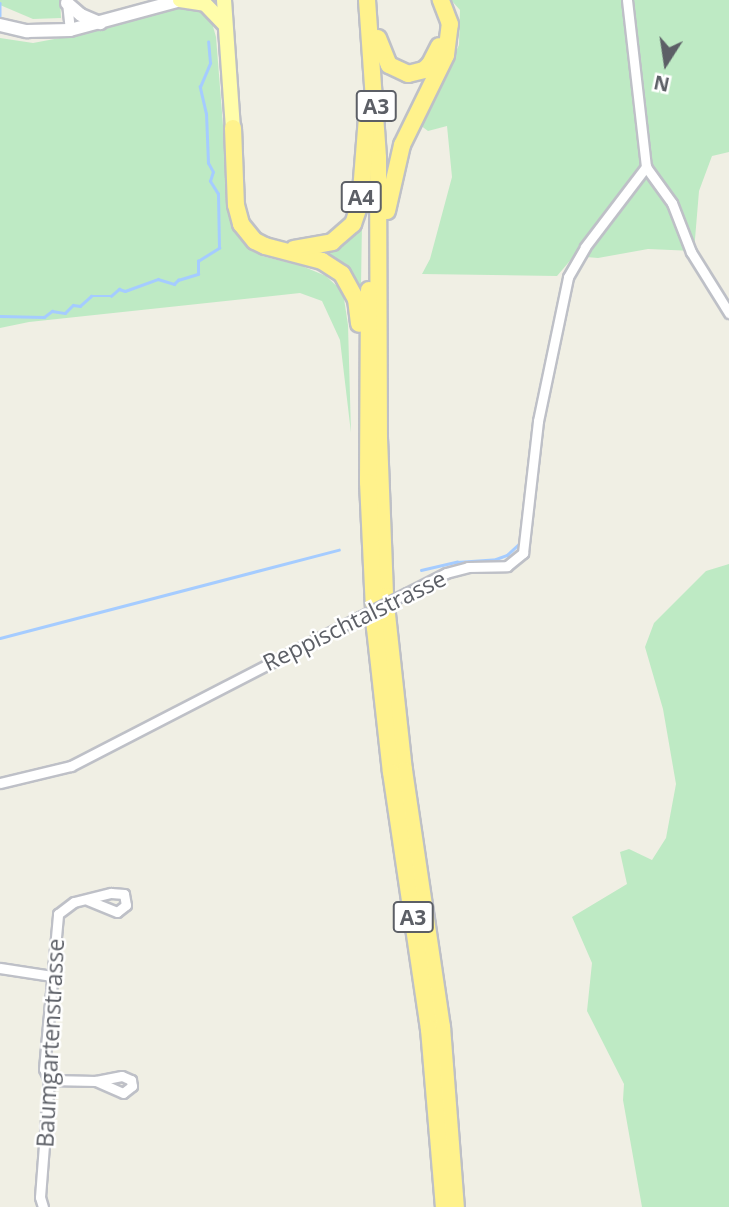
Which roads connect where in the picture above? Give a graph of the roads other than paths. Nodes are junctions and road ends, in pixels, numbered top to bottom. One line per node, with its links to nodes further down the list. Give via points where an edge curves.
1 (181, 0): 8 (main road); 10 (main road, via 205,4)
2 (224, 0): 10 (main road)
3 (430, 0): 7 (highway, via 439,18 441,39 435,58 416,73 400,72 389,65)
4 (441, 0): 16 (highway, A4, via 450,24 449,44 396,163)
5 (627, 0): 14 (street)
6 (67, 2): 8 (main road); 11 (street)
7 (364, 3): 12 (highway, A3); 16 (highway, A3, via 378,158)
8 (100, 23): 11 (main road)
9 (3, 26): 11 (main road, via 38,32)
10 (226, 26): 13 (main road)
11 (70, 30)
12 (367, 117): 15 (highway, A4, via 358,214 341,237); 18 (highway, A3)
13 (233, 128): 15 (highway, via 246,222 266,242)
14 (646, 167): 17 (street, via 672,203 690,249); 19 (street, Reppischtalstrasse, bridge, via 568,277 538,421 523,553 508,566 446,573 71,766)
15 (309, 253): 18 (highway, via 335,268 353,290 359,317 359,375)
16 (379, 290): 27 (highway, A3, via 380,492 387,629 442,1027)
17 (729, 313)
18 (368, 390): 26 (highway, A3, via 369,550 375,628 429,1029)
19 (0, 783)
20 (88, 900): 22 (street, Baumgartenstrasse, via 67,905 58,914)
21 (0, 968): 22 (street)
22 (52, 976): 23 (street, Baumgartenstrasse, via 44,1069)
23 (49, 1080): 24 (street); 25 (street, Baumgartenstrasse)
24 (96, 1081)
25 (43, 1207)
26 (444, 1207)
27 (456, 1207)

